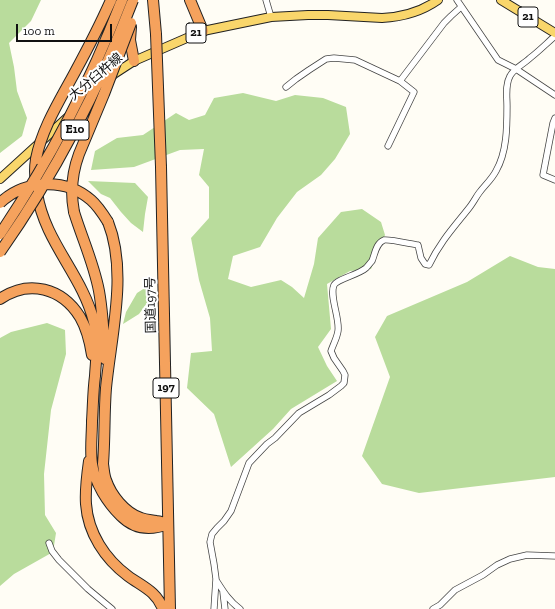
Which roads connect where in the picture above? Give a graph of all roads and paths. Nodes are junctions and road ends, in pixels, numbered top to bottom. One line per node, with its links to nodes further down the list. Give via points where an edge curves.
1 (111, 0): 28 (highway, bridge, via 48,122 35,169 38,201 44,220 84,293 94,322 97,343)
2 (122, 0): 25 (highway, E10, bridge, via 74,109 37,176)
3 (133, 0): 15 (highway, via 130,40); 26 (highway, E10, bridge, via 84,114 48,179)
4 (138, 0): 29 (highway, bridge, via 127,37 75,164 72,183 74,212 99,291)
5 (153, 0): 30 (highway, 国道197号 / 197, bridge, via 161,167)
6 (190, 0): 13 (highway)
7 (266, 0): 12 (street)
8 (438, 0): 12 (main road, 大分臼杵線 / 21, via 412,13 390,18 328,15)
9 (457, 0): 11 (street)
10 (501, 0): 14 (main road, 21)
11 (462, 7): 16 (street, via 498,60); 17 (street, via 444,23)
12 (271, 17): 13 (main road, 大分臼杵線 / 21)
13 (203, 31): 15 (main road, 大分臼杵線 / 21)
14 (555, 34): 16 (street)
15 (134, 61): 22 (main road, 大分臼杵線 / 21, via 114,74)
16 (516, 69): 19 (street); 36 (street, via 507,83 505,142 500,163 493,176 448,234 429,265 425,264 418,245 384,240 378,245 365,269 337,281 334,286 338,332 331,351 345,375 344,383 329,396 299,413 249,463 231,511 212,534 210,542)
17 (400, 81): 18 (street, via 355,60 334,58 309,70); 21 (street, via 414,92)
18 (286, 87)
19 (555, 95)
20 (555, 118): 23 (street, via 544,175)
21 (388, 146)
22 (0, 180)
23 (555, 180)
24 (0, 203): 29 (highway, bridge, via 25,188 55,184 85,195 98,206 108,222 116,248 117,276)
25 (0, 234)
26 (0, 252)
27 (0, 299): 28 (highway, via 20,289 36,288 54,293 70,304 81,318 88,336)
28 (94, 387): 31 (highway)
29 (106, 389): 32 (highway, via 104,473 108,486 116,498)
30 (166, 405): 32 (highway, via 162,449 162,508 152,517); 33 (highway, 国道197号 / 197)
31 (91, 450): 33 (highway, via 97,481 108,501 122,517 134,525 146,528 158,528); 39 (highway, via 86,504 93,533 109,558 153,593)
32 (135, 516): 33 (highway)
33 (168, 524): 40 (highway, 国道197号 / 197)
34 (49, 543): 38 (street, via 59,560)
35 (555, 556): 44 (street, via 528,555 496,565 455,590)
36 (216, 579): 37 (street); 41 (street)
37 (223, 592): 42 (street); 43 (street)
38 (112, 609)
39 (163, 609)
40 (170, 609)
41 (214, 609)
42 (225, 609)
43 (240, 609)
44 (433, 609)

